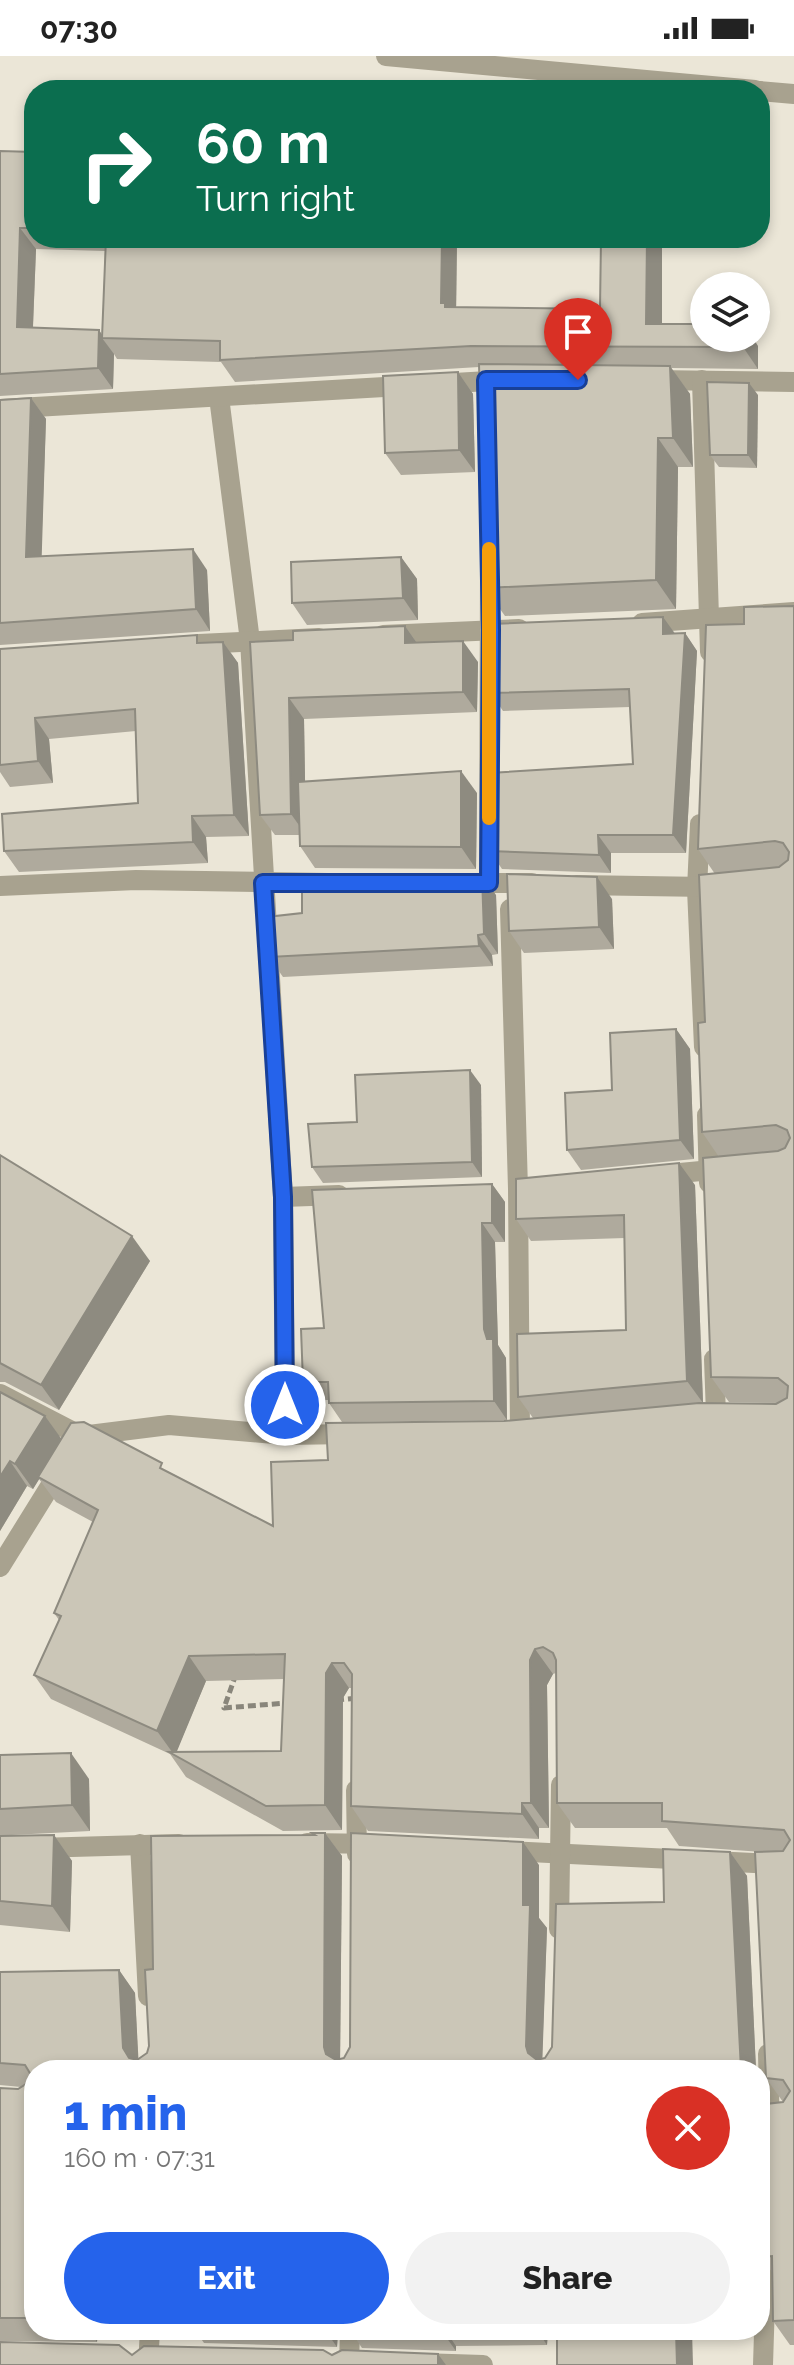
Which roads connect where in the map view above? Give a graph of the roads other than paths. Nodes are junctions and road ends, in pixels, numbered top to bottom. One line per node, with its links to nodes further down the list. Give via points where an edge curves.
1 (386, 56): 2 (street)
2 (648, 80)
3 (770, 91): 4 (street)
4 (794, 94)
5 (532, 380): 9 (street, via 486,388)
6 (640, 380): 7 (street)
7 (702, 380): 8 (street); 13 (street)
8 (794, 382)
9 (219, 397): 10 (street); 17 (street)
10 (0, 409)
11 (489, 552): 16 (street)
12 (794, 612): 13 (street)
13 (712, 620): 14 (street); 19 (street)
14 (617, 625)
15 (538, 628): 16 (street)
16 (491, 630): 17 (street); 24 (street)
17 (250, 641): 18 (street); 21 (street)
18 (172, 646)
19 (709, 668)
20 (701, 810): 27 (street)
21 (263, 883): 22 (street); 25 (street, via 136,880); 34 (street)
22 (353, 883)
23 (444, 883): 24 (street)
24 (499, 883): 27 (street); 39 (street, via 518,1189)
25 (0, 886)
26 (724, 886): 27 (street)
27 (697, 889): 28 (street)
28 (704, 1061)
29 (706, 1092): 31 (street)
30 (737, 1168): 31 (street)
31 (709, 1170): 32 (street); 35 (street)
32 (645, 1176)
33 (361, 1194): 34 (street)
34 (283, 1197): 41 (street)
35 (710, 1201)
36 (714, 1338): 38 (street)
37 (0, 1394): 42 (street)
38 (716, 1416)
39 (520, 1433)
40 (379, 1434): 41 (street)
41 (285, 1435): 42 (street, via 169,1425)
42 (81, 1436): 43 (street)
43 (0, 1567)
44 (561, 1762): 53 (street)
45 (356, 1771): 47 (street)
46 (279, 1843): 47 (street)
47 (357, 1843): 50 (street); 55 (street)
48 (140, 1844): 49 (street); 51 (street); 57 (street)
49 (202, 1844)
50 (404, 1845)
51 (0, 1849)
52 (483, 1850): 53 (street)
53 (562, 1854): 54 (street, via 759,1870); 56 (street)
54 (794, 1865)
55 (356, 1873)
56 (559, 1947)
57 (149, 2010)
58 (767, 2036): 59 (street)
59 (766, 2060)
60 (770, 2114): 61 (street)
61 (794, 2116)
62 (350, 2340): 64 (street)
63 (764, 2340): 67 (street)
64 (349, 2362)
65 (394, 2363): 66 (street)
66 (483, 2365)
67 (763, 2365)

